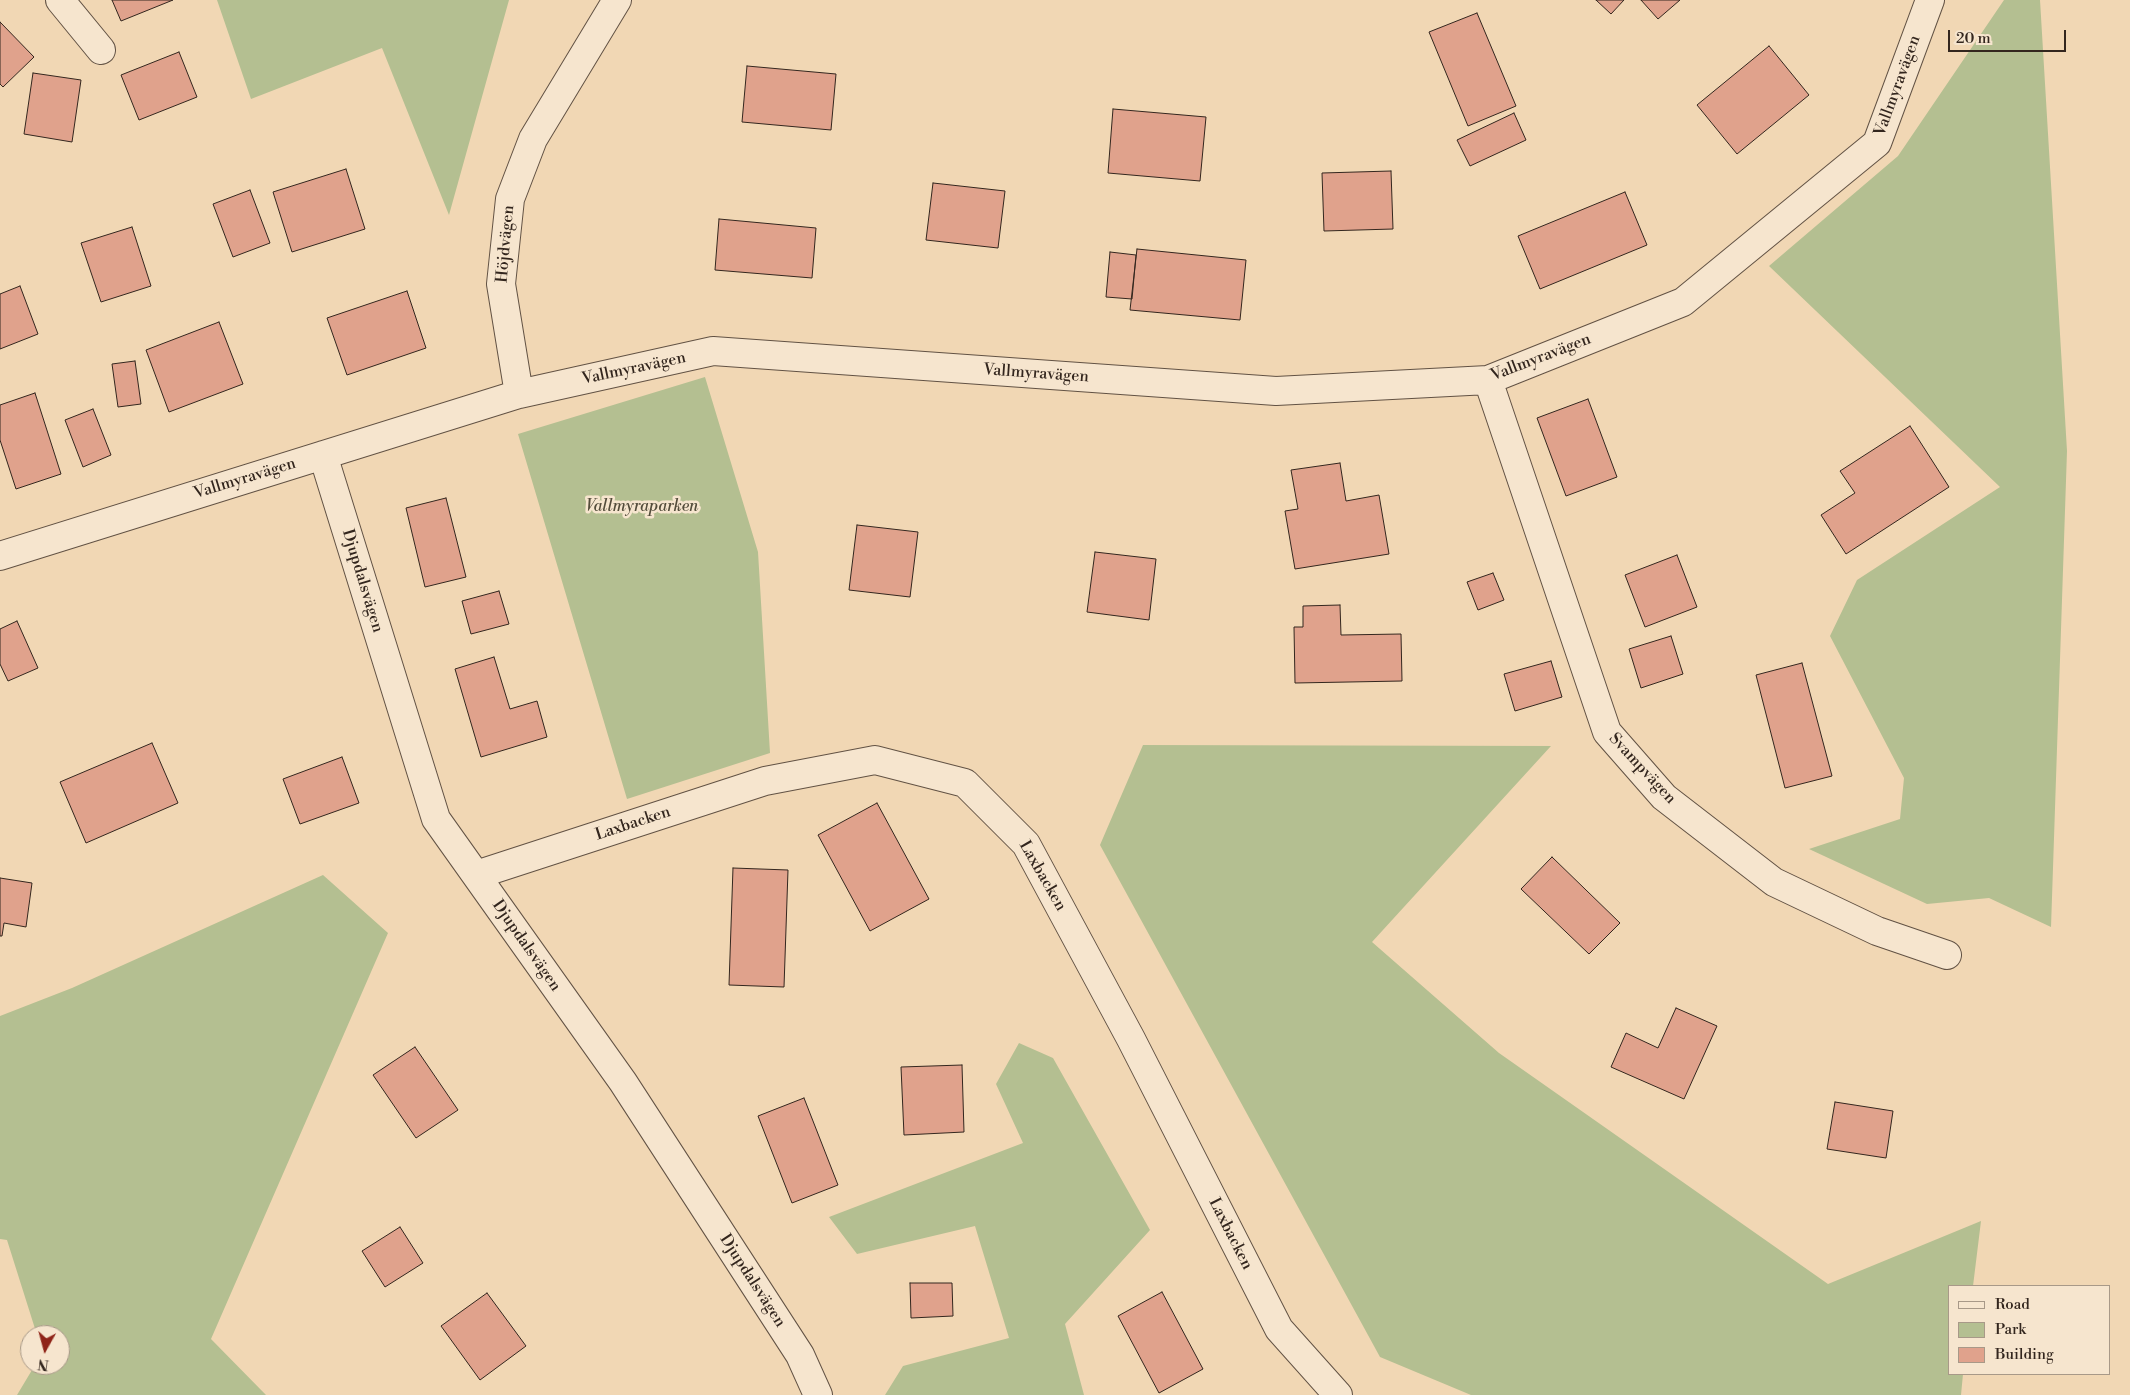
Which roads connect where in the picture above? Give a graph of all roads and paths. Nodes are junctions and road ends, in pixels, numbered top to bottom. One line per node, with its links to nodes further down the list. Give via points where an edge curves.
1 (60, 0): 4 (street)
2 (617, 0): 6 (street, Höjdvägen, via 533,139 510,199 501,284)
3 (1930, 0): 5 (street, Vallmyravägen, via 1877,143 1683,302)
4 (101, 50)
5 (1488, 380): 6 (street, Vallmyravägen, via 1276,391 713,351); 10 (street, Svampvägen, via 1607,732 1664,797 1774,882 1877,931)
6 (519, 394): 7 (street, Vallmyravägen)
7 (322, 455): 8 (street, Vallmyravägen); 9 (street, Djupdalsvägen, via 436,819)
8 (0, 556)
9 (476, 875): 11 (street, Djupdalsvägen, via 622,1082 800,1355); 12 (street, Laxbacken, via 765,781 875,760 965,783 1026,844 1131,1039 1279,1329)
10 (1947, 955)
11 (818, 1395)
12 (1338, 1395)

